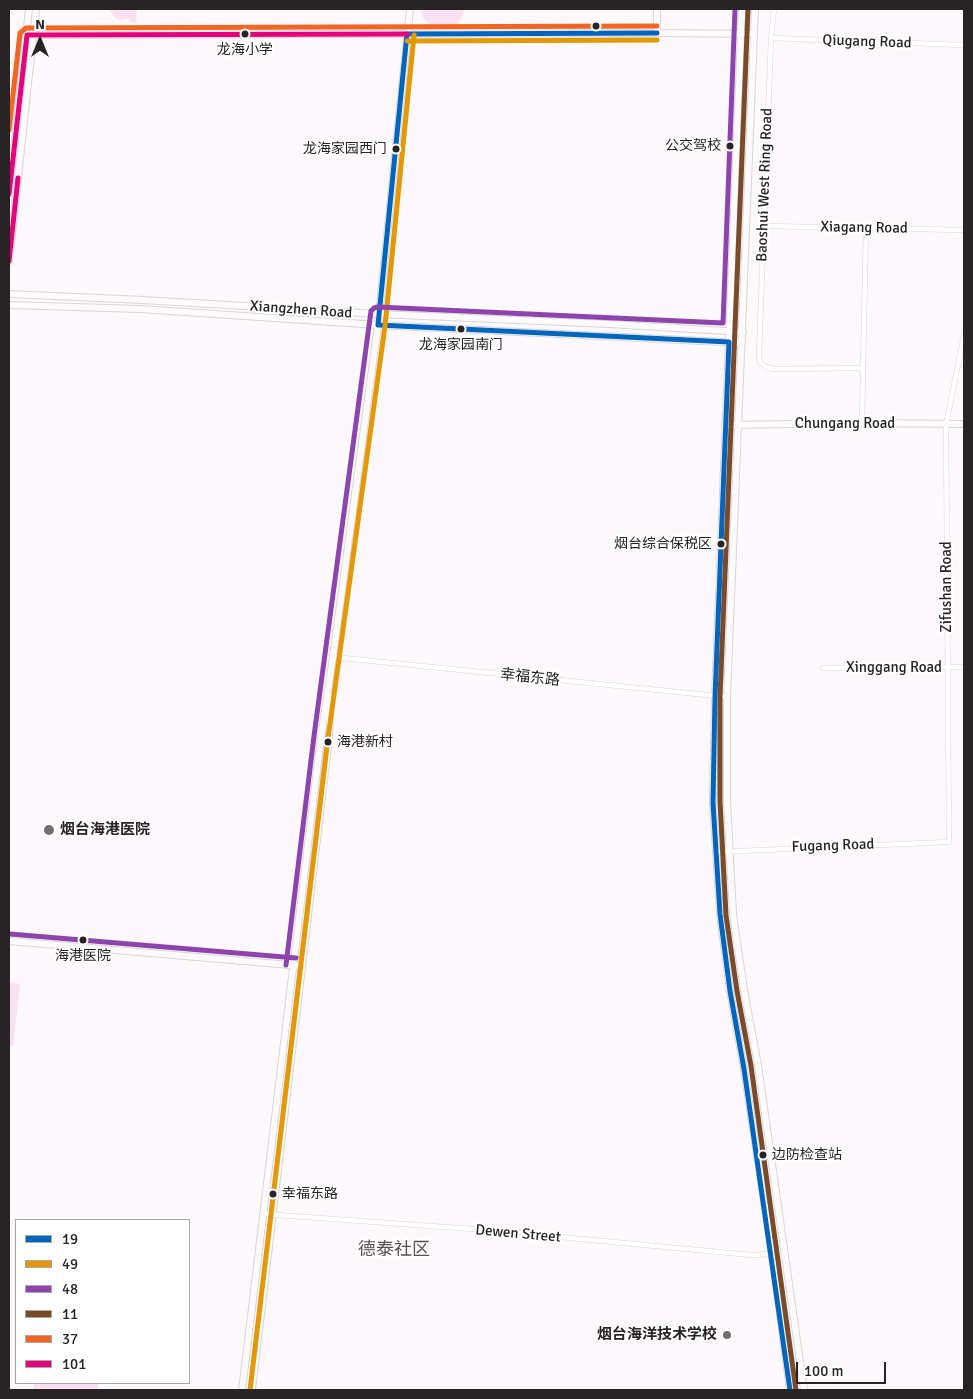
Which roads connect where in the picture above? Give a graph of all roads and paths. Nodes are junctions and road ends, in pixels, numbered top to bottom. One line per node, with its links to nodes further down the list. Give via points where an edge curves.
1 (29, 9): 12 (street)
2 (36, 9): 12 (street)
3 (410, 9): 9 (street)
4 (657, 9): 8 (street)
5 (742, 9): 10 (street)
6 (755, 9): 11 (street)
7 (774, 9): 13 (street, Baoshui West Ring Road)
8 (657, 33): 9 (street); 10 (street)
9 (407, 34): 12 (street); 22 (street)
10 (741, 34): 11 (street); 24 (street)
11 (754, 34): 25 (street)
12 (31, 35): 15 (street); 19 (street)
13 (771, 38): 14 (street, Qiugang Road); 16 (street, Baoshui West Ring Road)
14 (964, 45)
15 (9, 194)
16 (764, 226): 17 (street, Xiagang Road); 29 (street, Baoshui West Ring Road, via 760,362 773,369)
17 (866, 228): 18 (street, Xiagang Road); 29 (street)
18 (964, 230)
19 (9, 261)
20 (9, 294): 22 (street, Xiangzhen Road)
21 (9, 305): 23 (street, Xiangzhen Road, via 140,309)
22 (378, 314): 23 (street); 24 (street, Xiangzhen Road)
23 (378, 325): 27 (street, Xiangzhen Road); 35 (street)
24 (730, 331): 25 (street, Xiangzhen Road); 27 (street)
25 (743, 332): 28 (street)
26 (964, 334): 34 (street, Zifushan Road)
27 (729, 342): 28 (street, Xiangzhen Road); 32 (street)
28 (742, 343): 33 (street)
29 (863, 368): 30 (street)
30 (862, 423): 33 (street, Chungang Road); 34 (street, Chungang Road)
31 (964, 424): 34 (street, Chungang Road)
32 (725, 425): 33 (street, Chungang Road); 39 (street)
33 (738, 425): 40 (street)
34 (946, 425): 36 (street, Zifushan Road)
35 (334, 657): 39 (street, 幸福东路); 45 (street); 46 (street, via 329,738)
36 (948, 667): 37 (street, Xinggang Road); 38 (street, Xinggang Road); 41 (street, Zifushan Road)
37 (964, 667)
38 (823, 668)
39 (715, 697): 40 (street, 幸福东路); 43 (street)
40 (727, 697): 42 (street)
41 (949, 842): 42 (street, Fugang Road)
42 (730, 850): 43 (street, Fugang Road); 53 (street, via 733,914)
43 (716, 852): 49 (street, via 730,991)
44 (9, 941): 45 (street)
45 (293, 966): 46 (street); 47 (street)
46 (302, 966): 48 (street)
47 (263, 1214): 48 (street, Dewen Street); 50 (street)
48 (273, 1215): 49 (street, Dewen Street, via 486,1230 751,1255); 51 (street)
49 (772, 1254): 52 (street)
50 (242, 1390)
51 (252, 1390)
52 (790, 1390)
53 (804, 1390)

